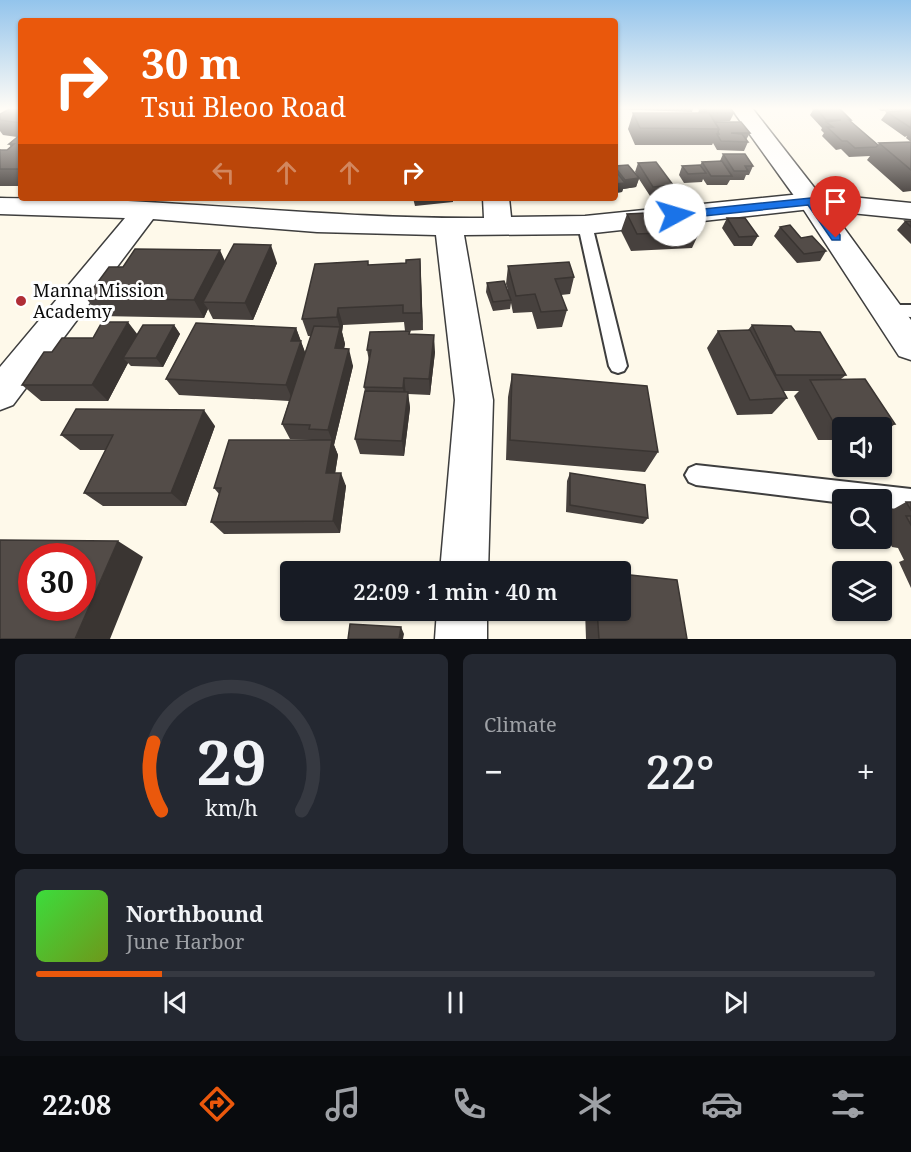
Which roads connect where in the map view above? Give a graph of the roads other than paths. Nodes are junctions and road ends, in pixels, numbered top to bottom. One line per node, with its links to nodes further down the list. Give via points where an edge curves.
1 (763, 138): 3 (street)
2 (496, 201): 9 (street)
3 (811, 201): 6 (street); 7 (street); 10 (street)
4 (0, 206): 5 (street)
5 (126, 206): 8 (street, via 317,223); 13 (street)
6 (911, 211)
7 (585, 225): 9 (street); 12 (lane)
8 (449, 227): 9 (street); 16 (street, via 474,400)
9 (498, 227)
10 (899, 311): 11 (street)
11 (911, 346)
12 (618, 366)
13 (0, 394)
14 (696, 475): 15 (lane)
15 (911, 500)
16 (465, 561)
17 (462, 621): 18 (street)
18 (461, 639)

